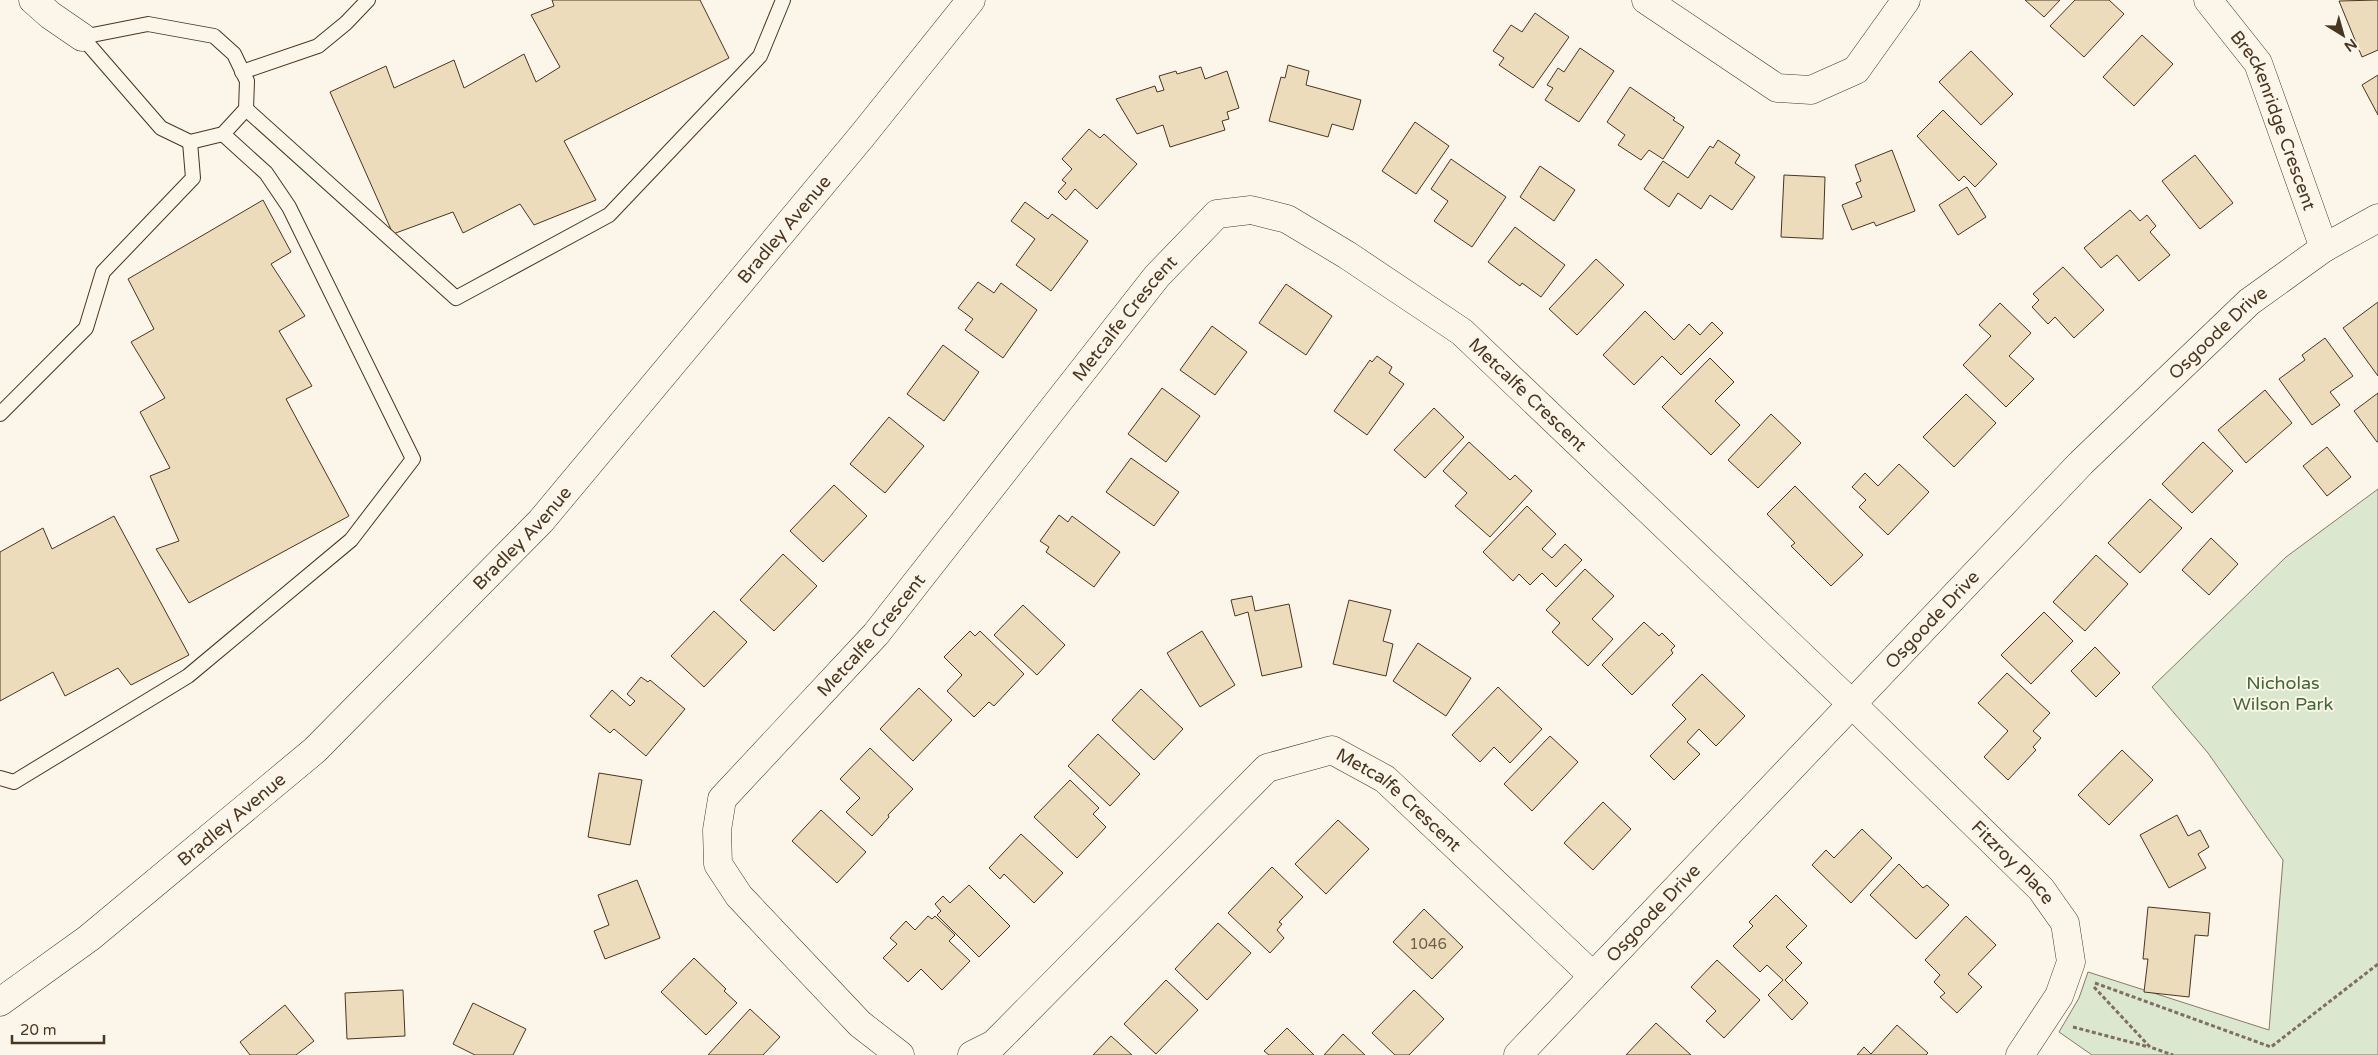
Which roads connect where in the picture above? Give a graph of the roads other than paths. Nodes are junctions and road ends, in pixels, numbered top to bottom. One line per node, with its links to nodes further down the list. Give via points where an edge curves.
1 (33, 0): 8 (street)
2 (368, 0): 9 (lane, via 318,46)
3 (783, 0): 10 (lane, via 760,56 609,215 456,298)
4 (971, 0): 19 (street, Bradley Avenue, via 862,136 541,521 315,750 89,938)
5 (1646, 0): 6 (street, via 1777,88 1810,90 1856,70)
6 (1906, 0)
7 (2208, 0): 14 (street, Breckenridge Crescent, via 2258,63)
8 (82, 37): 9 (lane, via 148,24 214,36 234,54); 12 (lane, via 161,128)
9 (242, 72): 10 (lane, via 247,81)
10 (246, 109): 11 (lane)
11 (222, 134): 12 (lane); 17 (lane, via 266,173 289,207 413,459 350,540 188,676 14,782)
12 (190, 142): 15 (lane, via 192,178 103,272 86,328)
13 (2378, 218): 14 (street, Osgoode Drive)
14 (2324, 248): 16 (street, Osgoode Drive, via 2249,302 2081,463)
15 (0, 414)
16 (1852, 704): 18 (street, Osgoode Drive); 20 (street, Metcalfe Crescent, via 1462,332 1287,219 1251,210 1217,214 1157,276 876,634 722,799 717,830 718,864 739,896 860,1024); 23 (street, Fitzroy Place, via 2041,889 2066,923 2071,962 2059,996)
17 (0, 778)
18 (1593, 976): 21 (street, Metcalfe Crescent, via 1385,779 1332,750 1267,768 994,1044); 22 (street, Osgoode Drive)
19 (0, 1002)
20 (900, 1055)
21 (972, 1055)
22 (1518, 1055)
23 (2020, 1055)

